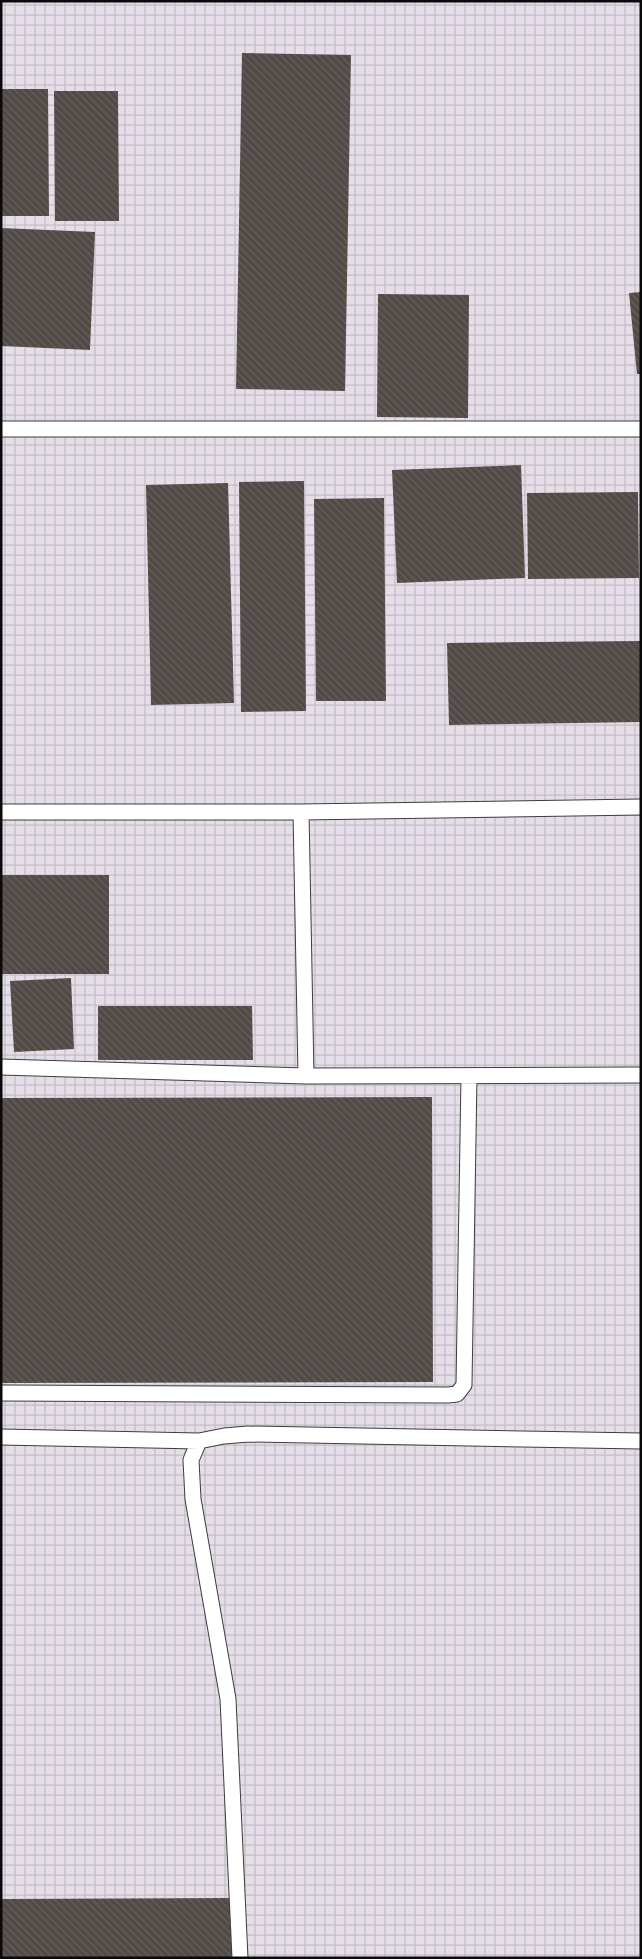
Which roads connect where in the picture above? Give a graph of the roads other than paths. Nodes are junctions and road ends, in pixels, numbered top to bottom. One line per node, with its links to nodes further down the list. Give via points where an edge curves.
1 (1, 429): 2 (lane)
2 (641, 429)
3 (641, 807): 5 (lane)
4 (1, 812): 5 (lane)
5 (301, 812): 8 (lane)
6 (1, 1067): 8 (lane)
7 (641, 1075): 9 (lane)
8 (306, 1076): 9 (lane)
9 (469, 1076): 10 (lane, via 464,1385 457,1394)
10 (1, 1393)
11 (1, 1437): 12 (lane)
12 (199, 1441): 13 (lane, via 248,1434); 14 (lane, via 191,1460 193,1499 228,1699)
13 (641, 1441)
14 (240, 1958)

